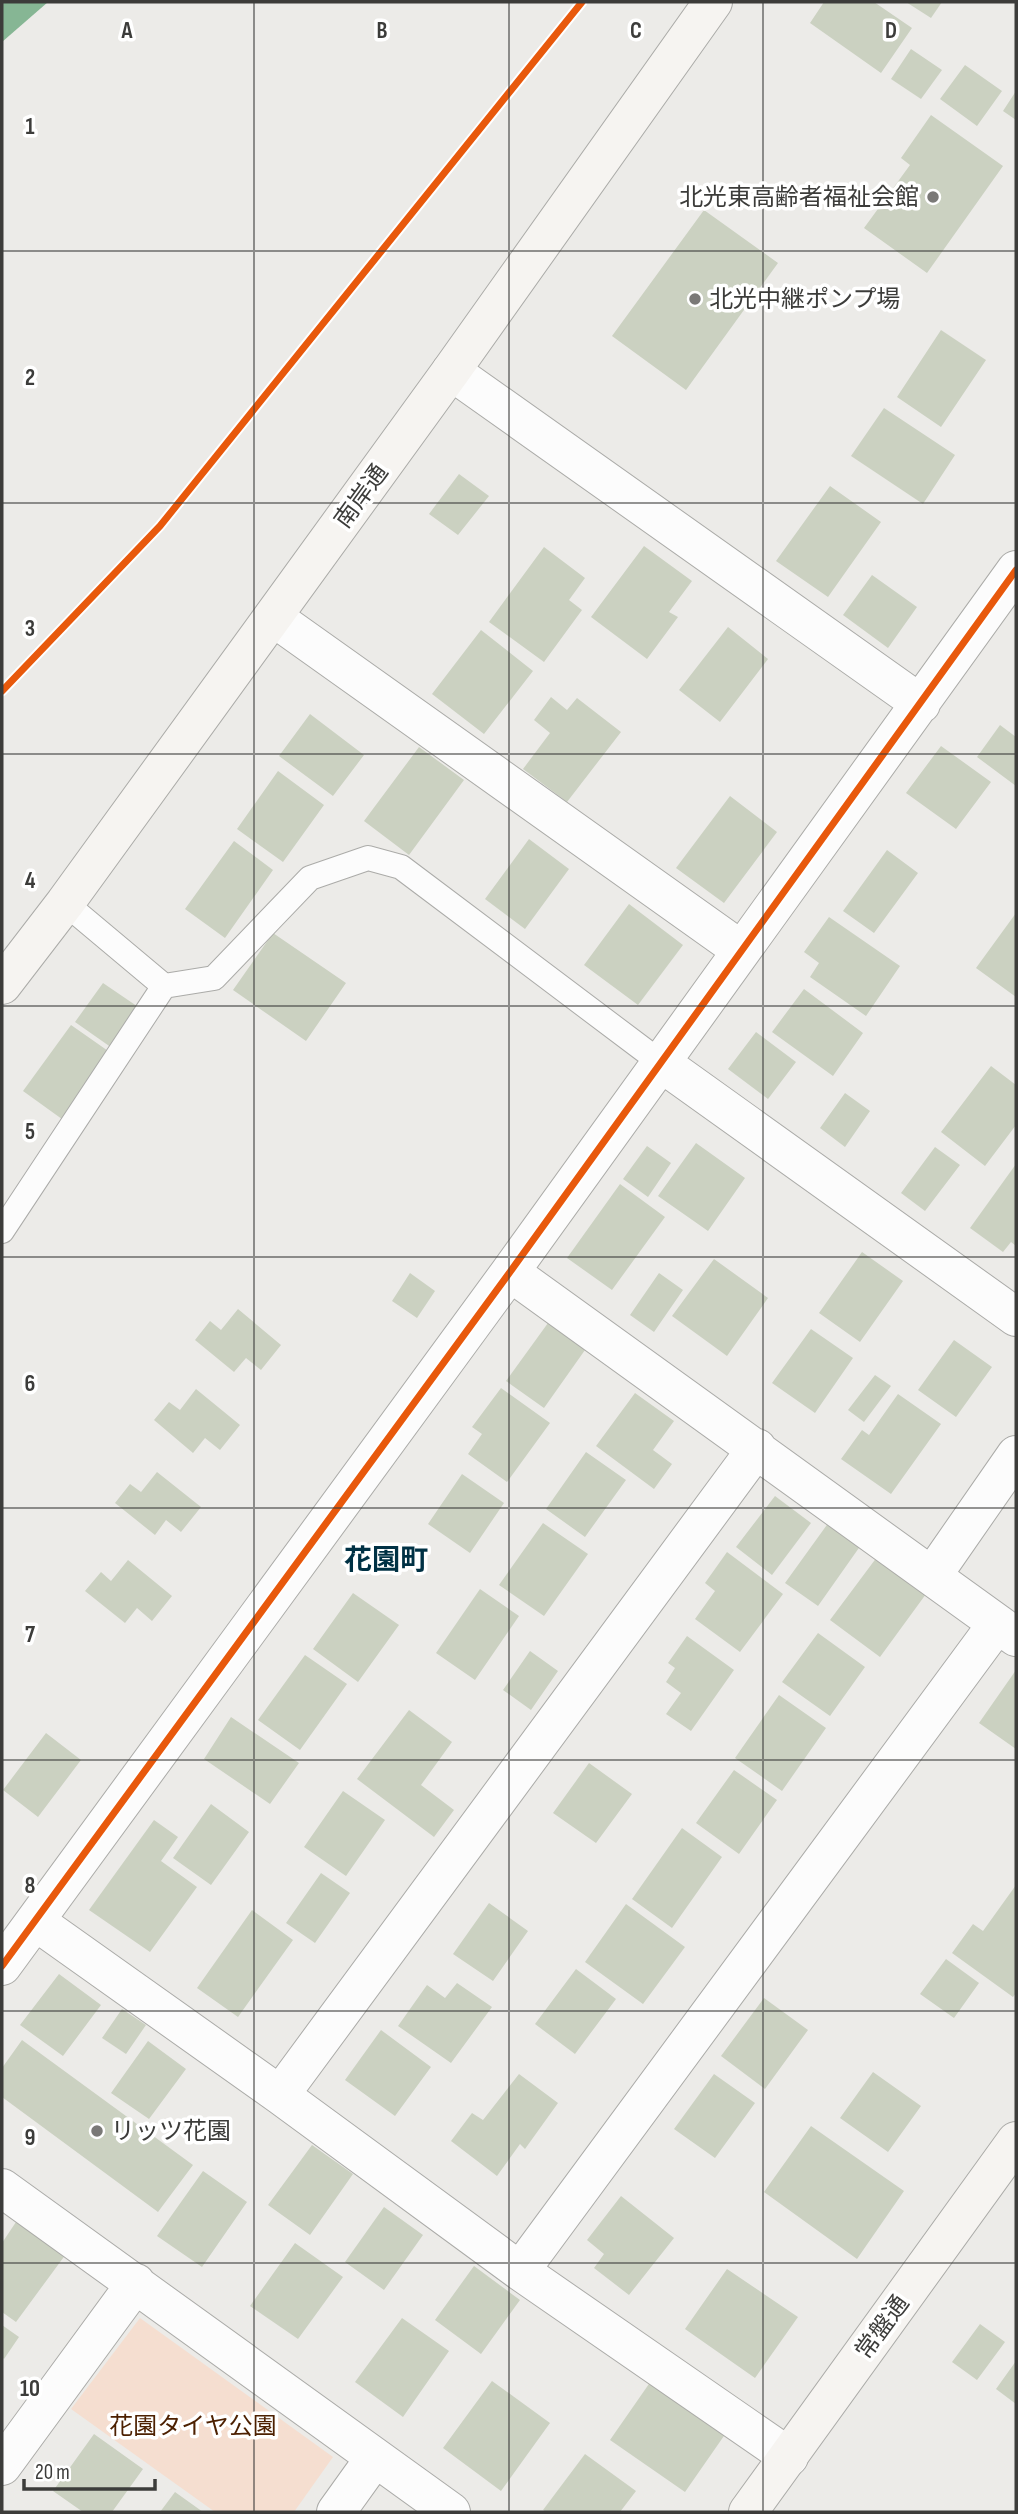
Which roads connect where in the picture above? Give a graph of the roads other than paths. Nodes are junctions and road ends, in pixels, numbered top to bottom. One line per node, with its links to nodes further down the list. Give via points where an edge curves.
1 (713, 2): 2 (main road, 南岸通)
2 (452, 371): 4 (main road, 南岸通); 5 (street)
3 (1016, 570): 5 (street)
4 (272, 617): 6 (main road, 南岸通); 7 (street)
5 (921, 704): 7 (street)
6 (65, 903): 8 (main road, 南岸通); 9 (lane)
7 (741, 950): 10 (street)
8 (2, 985)
9 (164, 986): 10 (lane, via 214,978 310,878 368,858 401,867); 11 (lane)
10 (660, 1062): 12 (street); 13 (street)
11 (2, 1231)
12 (510, 1272): 14 (street); 18 (street)
13 (1016, 1317)
14 (757, 1448): 16 (street); 20 (street)
15 (1016, 1455): 16 (street)
16 (932, 1576): 17 (street)
17 (1007, 1630): 23 (street)
18 (35, 1921): 19 (street); 20 (street)
19 (2, 1966)
20 (280, 2095): 23 (street)
21 (1016, 2141): 25 (main road, 常盤通)
22 (2, 2188): 24 (street)
23 (520, 2271): 25 (street)
24 (136, 2283): 26 (street); 27 (street)
25 (789, 2457): 30 (main road, 常盤通)
26 (374, 2459): 28 (street); 29 (street)
27 (2, 2466)
28 (336, 2512)
29 (451, 2512)
30 (748, 2512)

